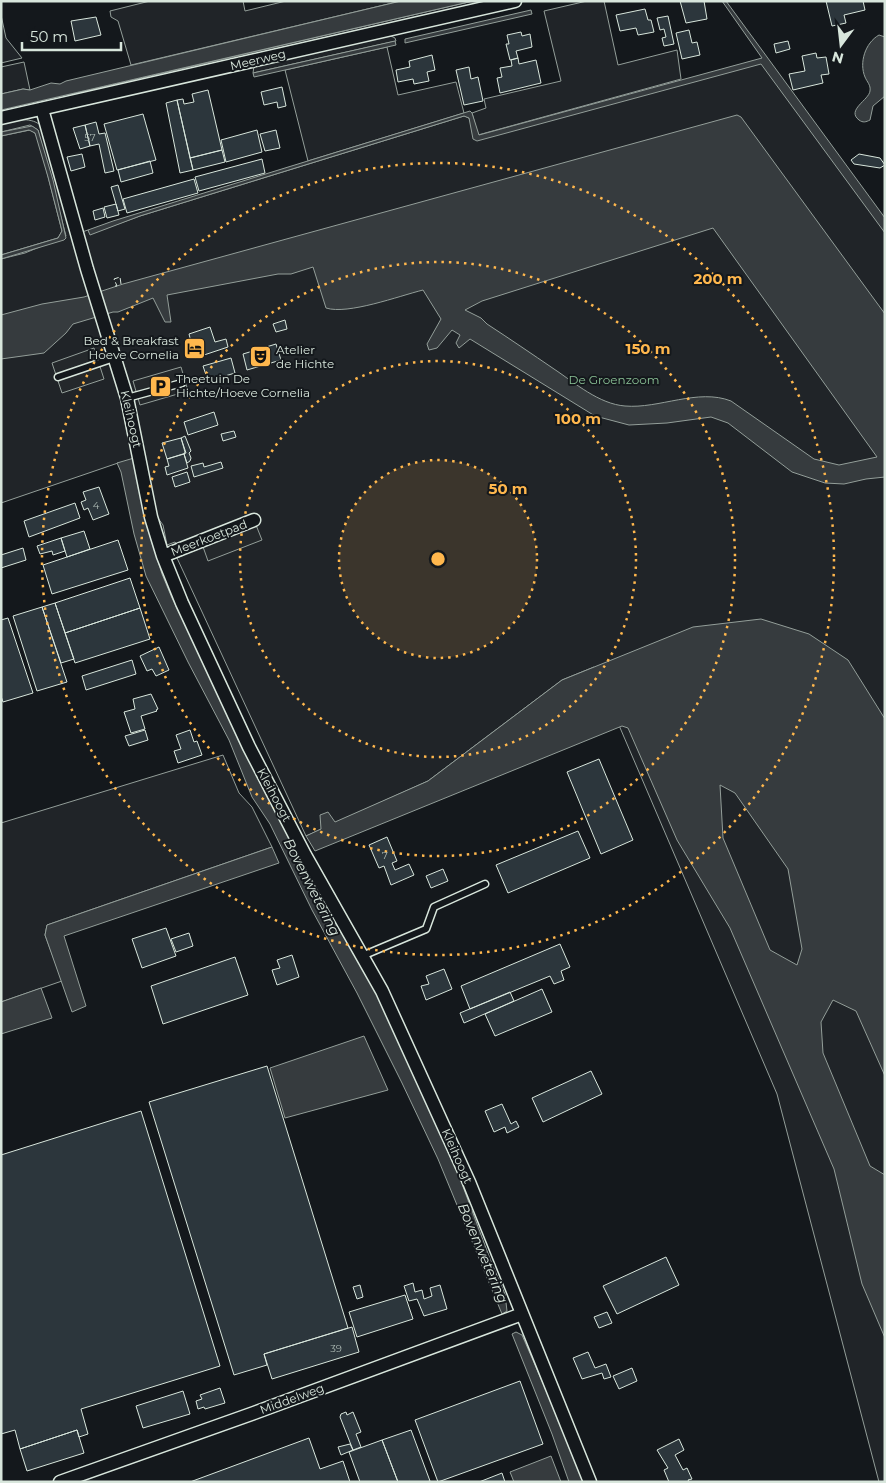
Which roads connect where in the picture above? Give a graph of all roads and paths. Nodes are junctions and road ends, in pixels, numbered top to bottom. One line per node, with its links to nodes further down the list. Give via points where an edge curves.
1 (515, 1): 2 (street, Meerweg)
2 (42, 109): 3 (street, Meerweg); 4 (street, Kleihoogt)
3 (1, 118)
4 (114, 358): 5 (lane); 7 (street, Kleihoogt)
5 (58, 377)
6 (182, 383): 7 (lane)
7 (127, 398): 9 (street, Kleihoogt, via 151,518)
8 (254, 520): 9 (street, Meerkoetpad)
9 (163, 556): 11 (street, Kleihoogt, via 249,746)
10 (485, 884): 11 (lane, via 434,907 426,928)
11 (362, 956): 12 (street, Kleihoogt, via 382,991 469,1182)
12 (522, 1314): 13 (street, Middelweg); 14 (street, Kleihoogt)
13 (60, 1482)
14 (590, 1482)

